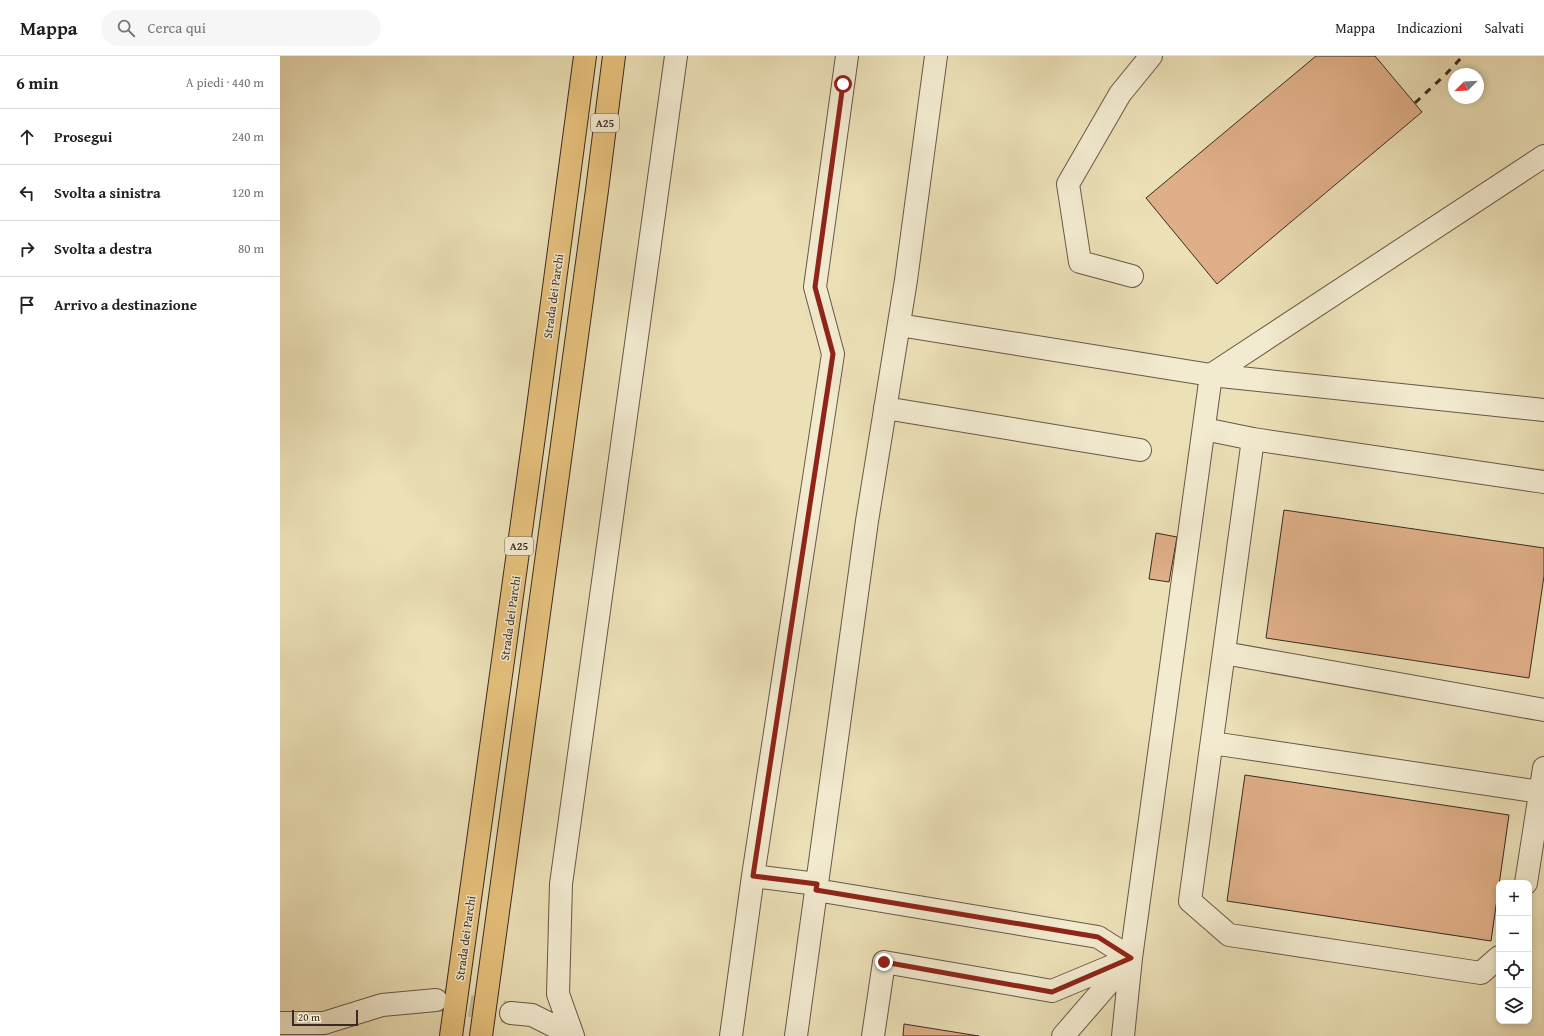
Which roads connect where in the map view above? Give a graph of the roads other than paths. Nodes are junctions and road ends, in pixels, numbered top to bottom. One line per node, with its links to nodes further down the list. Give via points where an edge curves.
1 (585, 56): 30 (highway, Strada dei Parchi / A25)
2 (614, 56): 31 (highway, A25)
3 (676, 56): 32 (lane, via 560,884 558,994)
4 (847, 56): 22 (lane, via 815,287 833,354)
5 (936, 56): 9 (lane)
6 (1151, 56): 8 (lane, via 1120,94 1068,184 1080,262)
7 (1544, 156): 10 (lane)
8 (1132, 276)
9 (899, 326): 10 (lane); 11 (lane)
10 (1211, 375): 12 (lane); 13 (lane)
11 (885, 408): 15 (lane); 24 (lane, via 866,521)
12 (1544, 410)
13 (1204, 428): 14 (lane); 25 (lane)
14 (1253, 439): 16 (lane); 17 (lane)
15 (1140, 450)
16 (1544, 482)
17 (1224, 653): 18 (lane); 19 (lane)
18 (1544, 710)
19 (1212, 743): 21 (lane); 26 (lane, via 1190,901 1229,934 1481,973)
20 (1544, 768): 21 (lane)
21 (1540, 792): 23 (lane)
22 (753, 876): 24 (lane); 33 (lane)
23 (1526, 880)
24 (817, 887): 25 (lane, via 1098,937); 34 (lane)
25 (1131, 958): 35 (lane, via 1052,992 884,962); 36 (lane); 37 (lane)
26 (1496, 960)
27 (436, 1000): 29 (lane, via 382,1005 324,1023)
28 (510, 1013): 32 (lane, via 532,1015)
29 (280, 1023)
30 (451, 1036)
31 (481, 1036)
32 (572, 1036)
33 (731, 1036)
34 (796, 1036)
35 (873, 1036)
36 (1063, 1036)
37 (1123, 1036)

